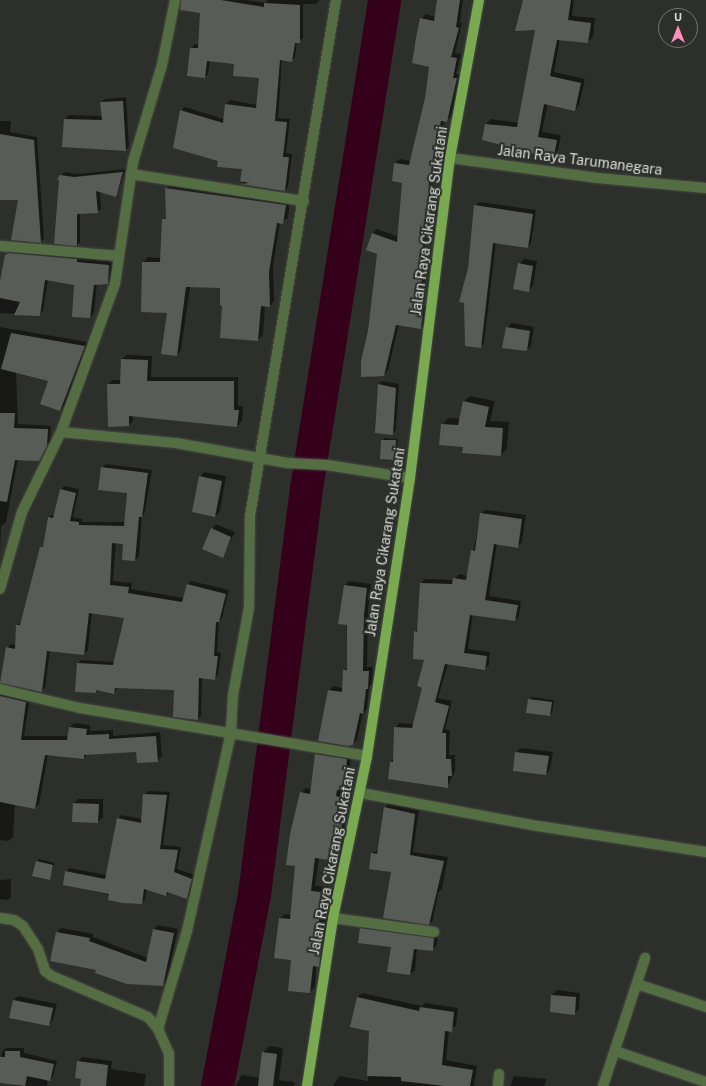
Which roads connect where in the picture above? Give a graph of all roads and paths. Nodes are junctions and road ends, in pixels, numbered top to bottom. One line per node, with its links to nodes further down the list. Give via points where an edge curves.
1 (175, 0): 5 (street, via 162,65)
2 (336, 0): 7 (street)
3 (479, 0): 4 (main road, Jalan Raya Cikarang Sukatani)
4 (450, 158): 6 (street, Jalan Raya Tarumanegara, via 598,178); 12 (main road, Jalan Raya Cikarang Sukatani)
5 (131, 174): 7 (street); 9 (street)
6 (706, 188)
7 (304, 201): 11 (street)
8 (0, 246): 9 (street)
9 (118, 256): 10 (street, via 115,284 109,303)
10 (61, 432): 11 (street, via 176,443); 13 (street, via 22,512)
11 (260, 458): 12 (street); 15 (street, via 250,516 249,608 233,695)
12 (410, 478): 16 (main road, Jalan Raya Cikarang Sukatani)
13 (0, 589)
14 (0, 689): 15 (street, via 80,708)
15 (234, 733): 16 (street); 25 (street, via 188,931)
16 (367, 756): 17 (main road, Jalan Raya Cikarang Sukatani)
17 (361, 793): 18 (street, via 538,826); 20 (main road, Jalan Raya Cikarang Sukatani)
18 (706, 852)
19 (0, 918): 25 (street, via 14,920 23,926 38,950 44,971 148,1017)
20 (334, 918): 21 (street); 30 (main road, Jalan Raya Cikarang Sukatani)
21 (434, 932)
22 (646, 958): 23 (street)
23 (637, 984): 24 (street); 26 (street)
24 (706, 1007)
25 (158, 1029): 29 (street, via 169,1054)
26 (615, 1051): 28 (street); 32 (street)
27 (500, 1074): 31 (street)
28 (706, 1082)
29 (169, 1086)
30 (307, 1086)
31 (498, 1086)
32 (603, 1086)

